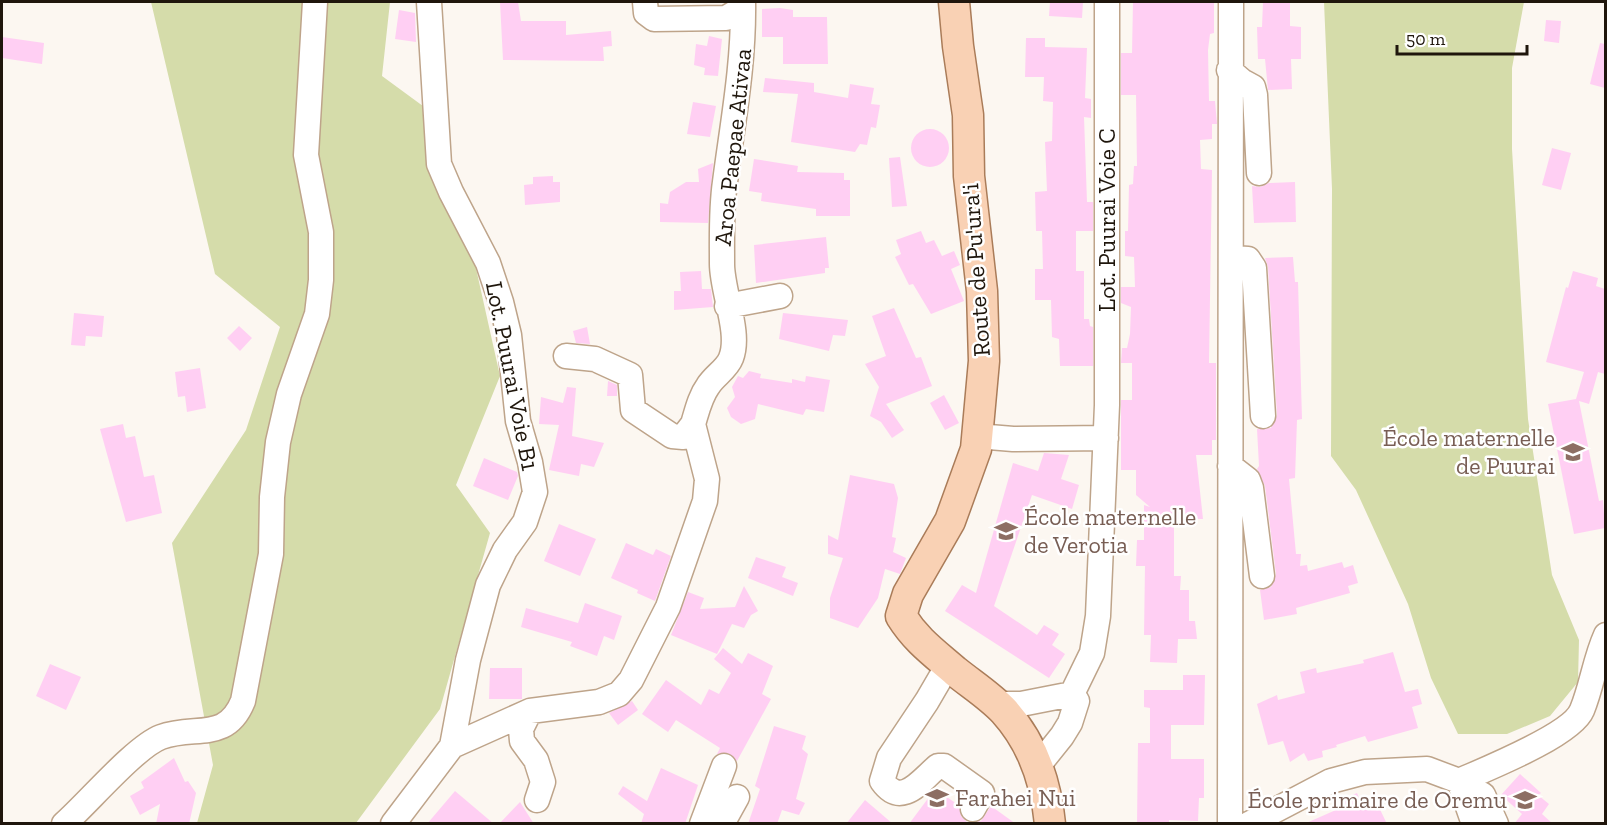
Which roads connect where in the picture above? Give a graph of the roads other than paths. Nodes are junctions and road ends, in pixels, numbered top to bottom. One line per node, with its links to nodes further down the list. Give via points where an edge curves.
1 (315, 2): 32 (street, via 306,155 321,232 321,280 317,314 289,394 278,442 271,554 243,701 238,714 227,725 159,737)
2 (429, 2): 25 (street, Lot. Puurai Voie B1, via 439,164 488,263 501,302 509,335 518,421 535,492 525,522 504,550 488,585 468,660)
3 (645, 2): 7 (street, via 646,13 654,19 726,18)
4 (954, 2): 16 (main road, Route de Pu'ura'i, via 968,115 969,176 982,291 984,361)
5 (1107, 2): 17 (street, Lot. Puurai Voie C)
6 (1231, 2): 8 (street)
7 (743, 4): 12 (street, Aroa Paepae Ativaa, via 742,67 723,210 723,290)
8 (1230, 69): 9 (street, via 1256,94); 10 (street)
9 (1259, 173)
10 (1232, 258): 14 (street, via 1248,259 1254,268); 18 (street)
11 (780, 296): 12 (street)
12 (728, 306): 15 (street, Aroa Paepae Ativaa, via 734,332 731,358 708,386)
13 (566, 356): 15 (street, via 595,359 630,375 633,410 672,436 683,437)
14 (1263, 416)
15 (693, 424): 24 (street, Lot. Puurai Voie B1, via 707,479 705,501 668,607 631,680 619,694 599,702)
16 (977, 436): 17 (street); 21 (main road, Route de Pu'ura'i, via 950,521 908,594 901,616 914,637)
17 (1107, 438): 22 (street, Lot. Puurai Voie C, via 1095,641)
18 (1230, 466): 19 (street, via 1248,480 1251,488); 37 (street)
19 (1262, 576)
20 (1605, 635): 28 (street, via 1581,713 1571,724 1527,750)
21 (948, 665): 23 (main road, Route de Pu'ura'i); 31 (street, via 889,758 882,781 896,792 913,790 938,766 944,766 982,794)
22 (1072, 694): 23 (street, via 1021,704); 27 (street, Lot. Puurai Voie C, via 1077,701 1070,723)
23 (996, 704): 27 (main road, Route de Pu'ura'i, via 1029,747)
24 (530, 711): 25 (street, Lot. Puurai Voie B1); 30 (street, via 521,729 522,741 536,760 543,782)
25 (452, 746): 33 (street, Lot. Puurai Voie B1)
26 (724, 766): 34 (street)
27 (1038, 766): 36 (main road, Route de Pu'ura'i, via 1046,789)
28 (1460, 781): 38 (street, via 1427,769 1365,772 1331,781); 39 (street); 40 (street, via 1483,795)
29 (737, 797): 35 (street)
30 (537, 800)
31 (972, 809)
32 (64, 824)
33 (393, 824)
34 (702, 824)
35 (722, 824)
36 (1050, 824)
37 (1230, 824)
38 (1249, 824)
39 (1474, 824)
40 (1496, 824)

